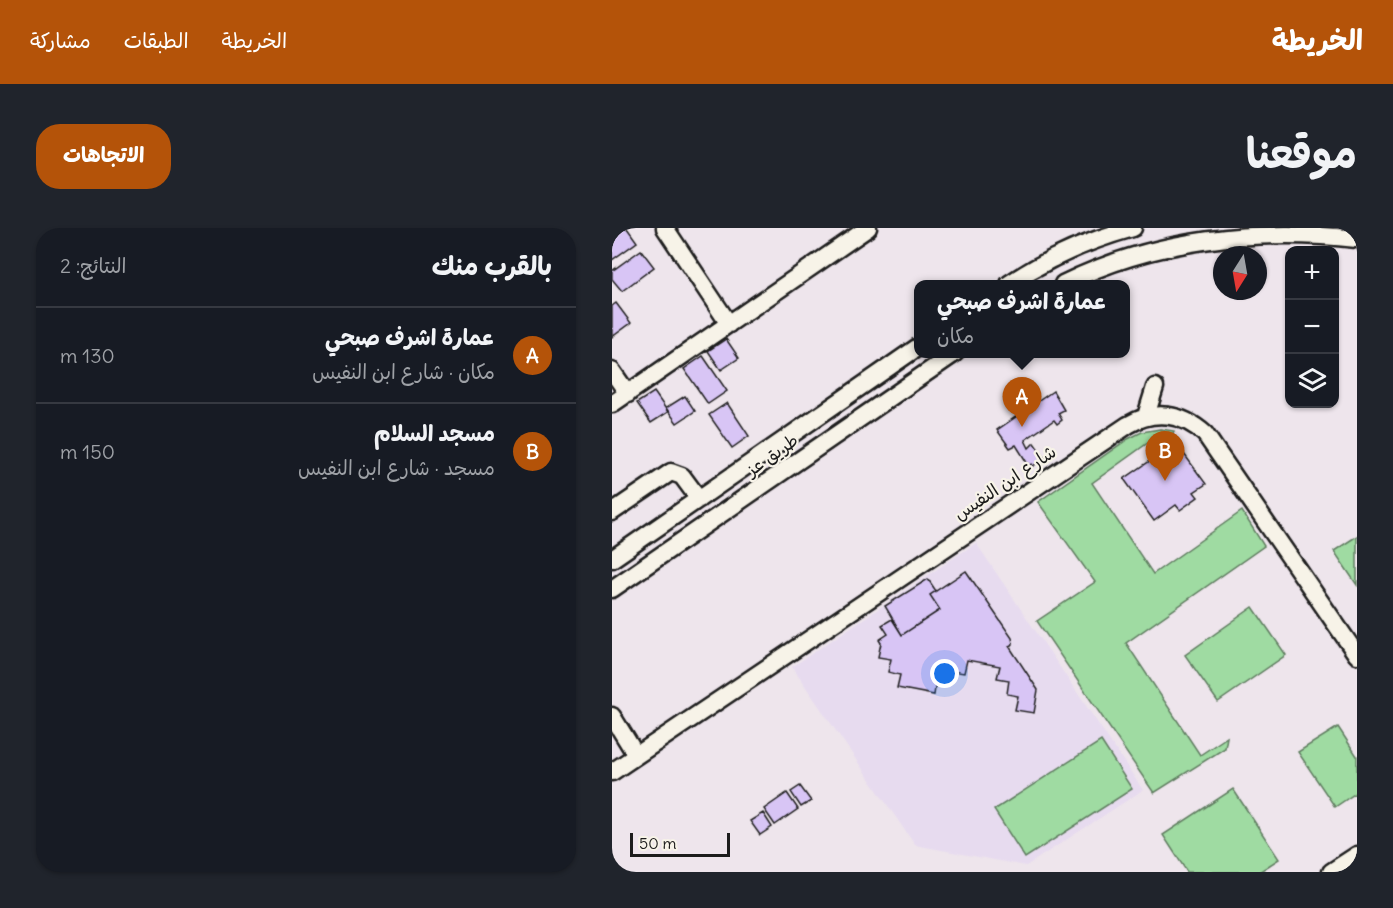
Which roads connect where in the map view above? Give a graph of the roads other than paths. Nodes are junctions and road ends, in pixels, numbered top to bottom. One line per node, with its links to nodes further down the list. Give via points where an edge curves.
1 (664, 228): 7 (street)
2 (868, 228): 7 (street)
3 (1133, 228): 5 (street, via 1072,250)
4 (1357, 239): 6 (street, via 1282,233 1204,240 1131,257)
5 (1017, 280)
6 (1074, 280)
7 (729, 324): 13 (street)
8 (914, 350): 11 (street, طريق عز)
9 (949, 358): 14 (street, طريق عز)
10 (612, 371): 13 (street)
11 (874, 378): 14 (street); 17 (street, طريق عز)
12 (1155, 387): 16 (street)
13 (628, 394): 15 (street)
14 (890, 397): 19 (street, طريق عز)
15 (612, 404)
16 (1146, 416): 22 (street, via 1177,417 1204,434); 25 (street, شارع ابن النفيس)
17 (701, 497): 18 (street, via 682,476 670,472); 19 (street); 20 (street, طريق عز)
18 (612, 512)
19 (719, 516): 21 (street, طريق عز)
20 (614, 553)
21 (612, 590)
22 (1357, 655)
23 (612, 716): 24 (street)
24 (618, 739): 25 (street)
25 (636, 755): 26 (street, شارع ابن النفيس)
26 (612, 771)
27 (1357, 855): 28 (street)
28 (1331, 872)

